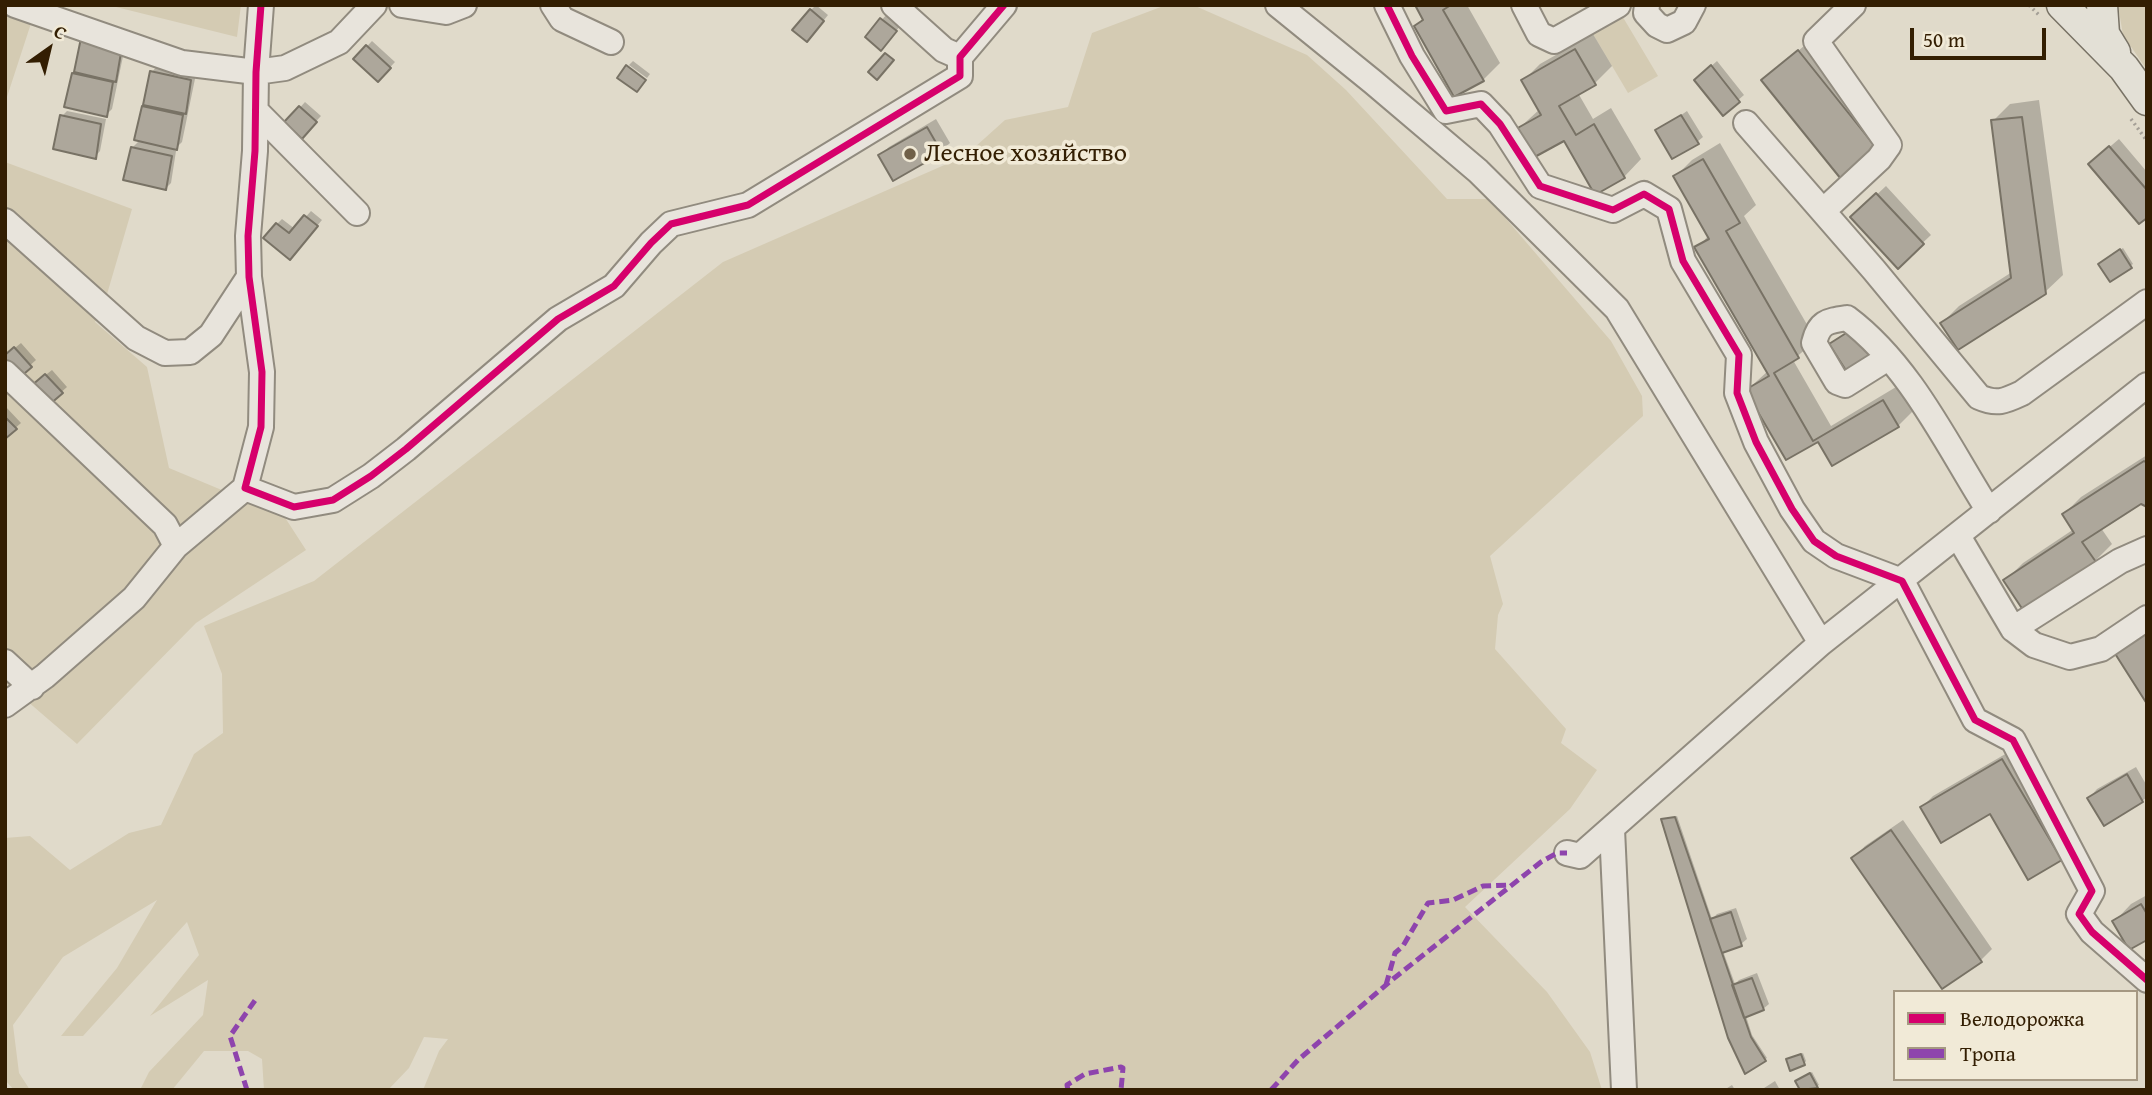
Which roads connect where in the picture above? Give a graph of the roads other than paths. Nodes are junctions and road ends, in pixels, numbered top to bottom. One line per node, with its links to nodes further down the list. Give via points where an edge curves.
1 (15, 5): 19 (street, via 182,64)
2 (261, 5): 19 (street)
3 (374, 5): 19 (street, via 339,42 285,68)
4 (401, 5): 5 (street, via 446,12)
5 (464, 5)
6 (553, 5): 17 (street, via 562,19)
7 (894, 5): 18 (street, via 944,50)
8 (1004, 5): 18 (street)
9 (1278, 5): 39 (street, via 1478,171 1617,309)
10 (1387, 5): 36 (street, via 1446,111 1481,104 1500,124 1540,186 1613,210 1644,194 1669,209 1683,261 1739,355 1737,393 1756,442 1792,509 1814,541 1836,556)
11 (1524, 5): 12 (street, via 1539,34 1554,41)
12 (1618, 5)
13 (1647, 5): 14 (street, via 1646,13 1667,30 1684,22)
14 (1693, 5)
15 (1853, 5): 23 (street, via 1816,41 1889,145)
16 (2080, 10): 20 (main road)
17 (611, 42)
18 (960, 57): 31 (street, via 960,76 797,177 748,205 671,224 614,286 558,319 406,449 333,500 294,507)
19 (256, 72): 21 (street)
20 (2147, 100)
21 (257, 112): 24 (street); 26 (street)
22 (1746, 123): 23 (street)
23 (1823, 211): 27 (street, via 1979,397 1992,402 2005,402 2022,393)
24 (357, 213)
25 (5, 221): 26 (street, via 136,338 165,353 190,352 211,335)
26 (249, 277): 31 (street, via 262,372 261,427)
27 (2147, 302)
28 (1888, 358): 32 (street, via 1908,381)
29 (5, 373): 34 (street, via 165,525)
30 (2147, 385): 32 (street)
31 (245, 488): 34 (street)
32 (1989, 512): 33 (street)
33 (1958, 536): 36 (street); 38 (street)
34 (176, 546): 41 (street, via 134,598)
35 (2147, 549): 38 (street, via 2120,561)
36 (1902, 581): 39 (street); 45 (street, via 1975,720 2013,740 2092,891 2078,914)
37 (2147, 618): 38 (street, via 2101,649 2070,657 2034,645)
38 (2013, 629)
39 (1821, 643): 43 (street)
40 (5, 662): 41 (street)
41 (32, 687): 42 (street)
42 (5, 705)
43 (1612, 828): 44 (street, via 1580,856); 46 (street)
44 (1567, 853)
45 (2147, 980)
46 (1624, 1090)

